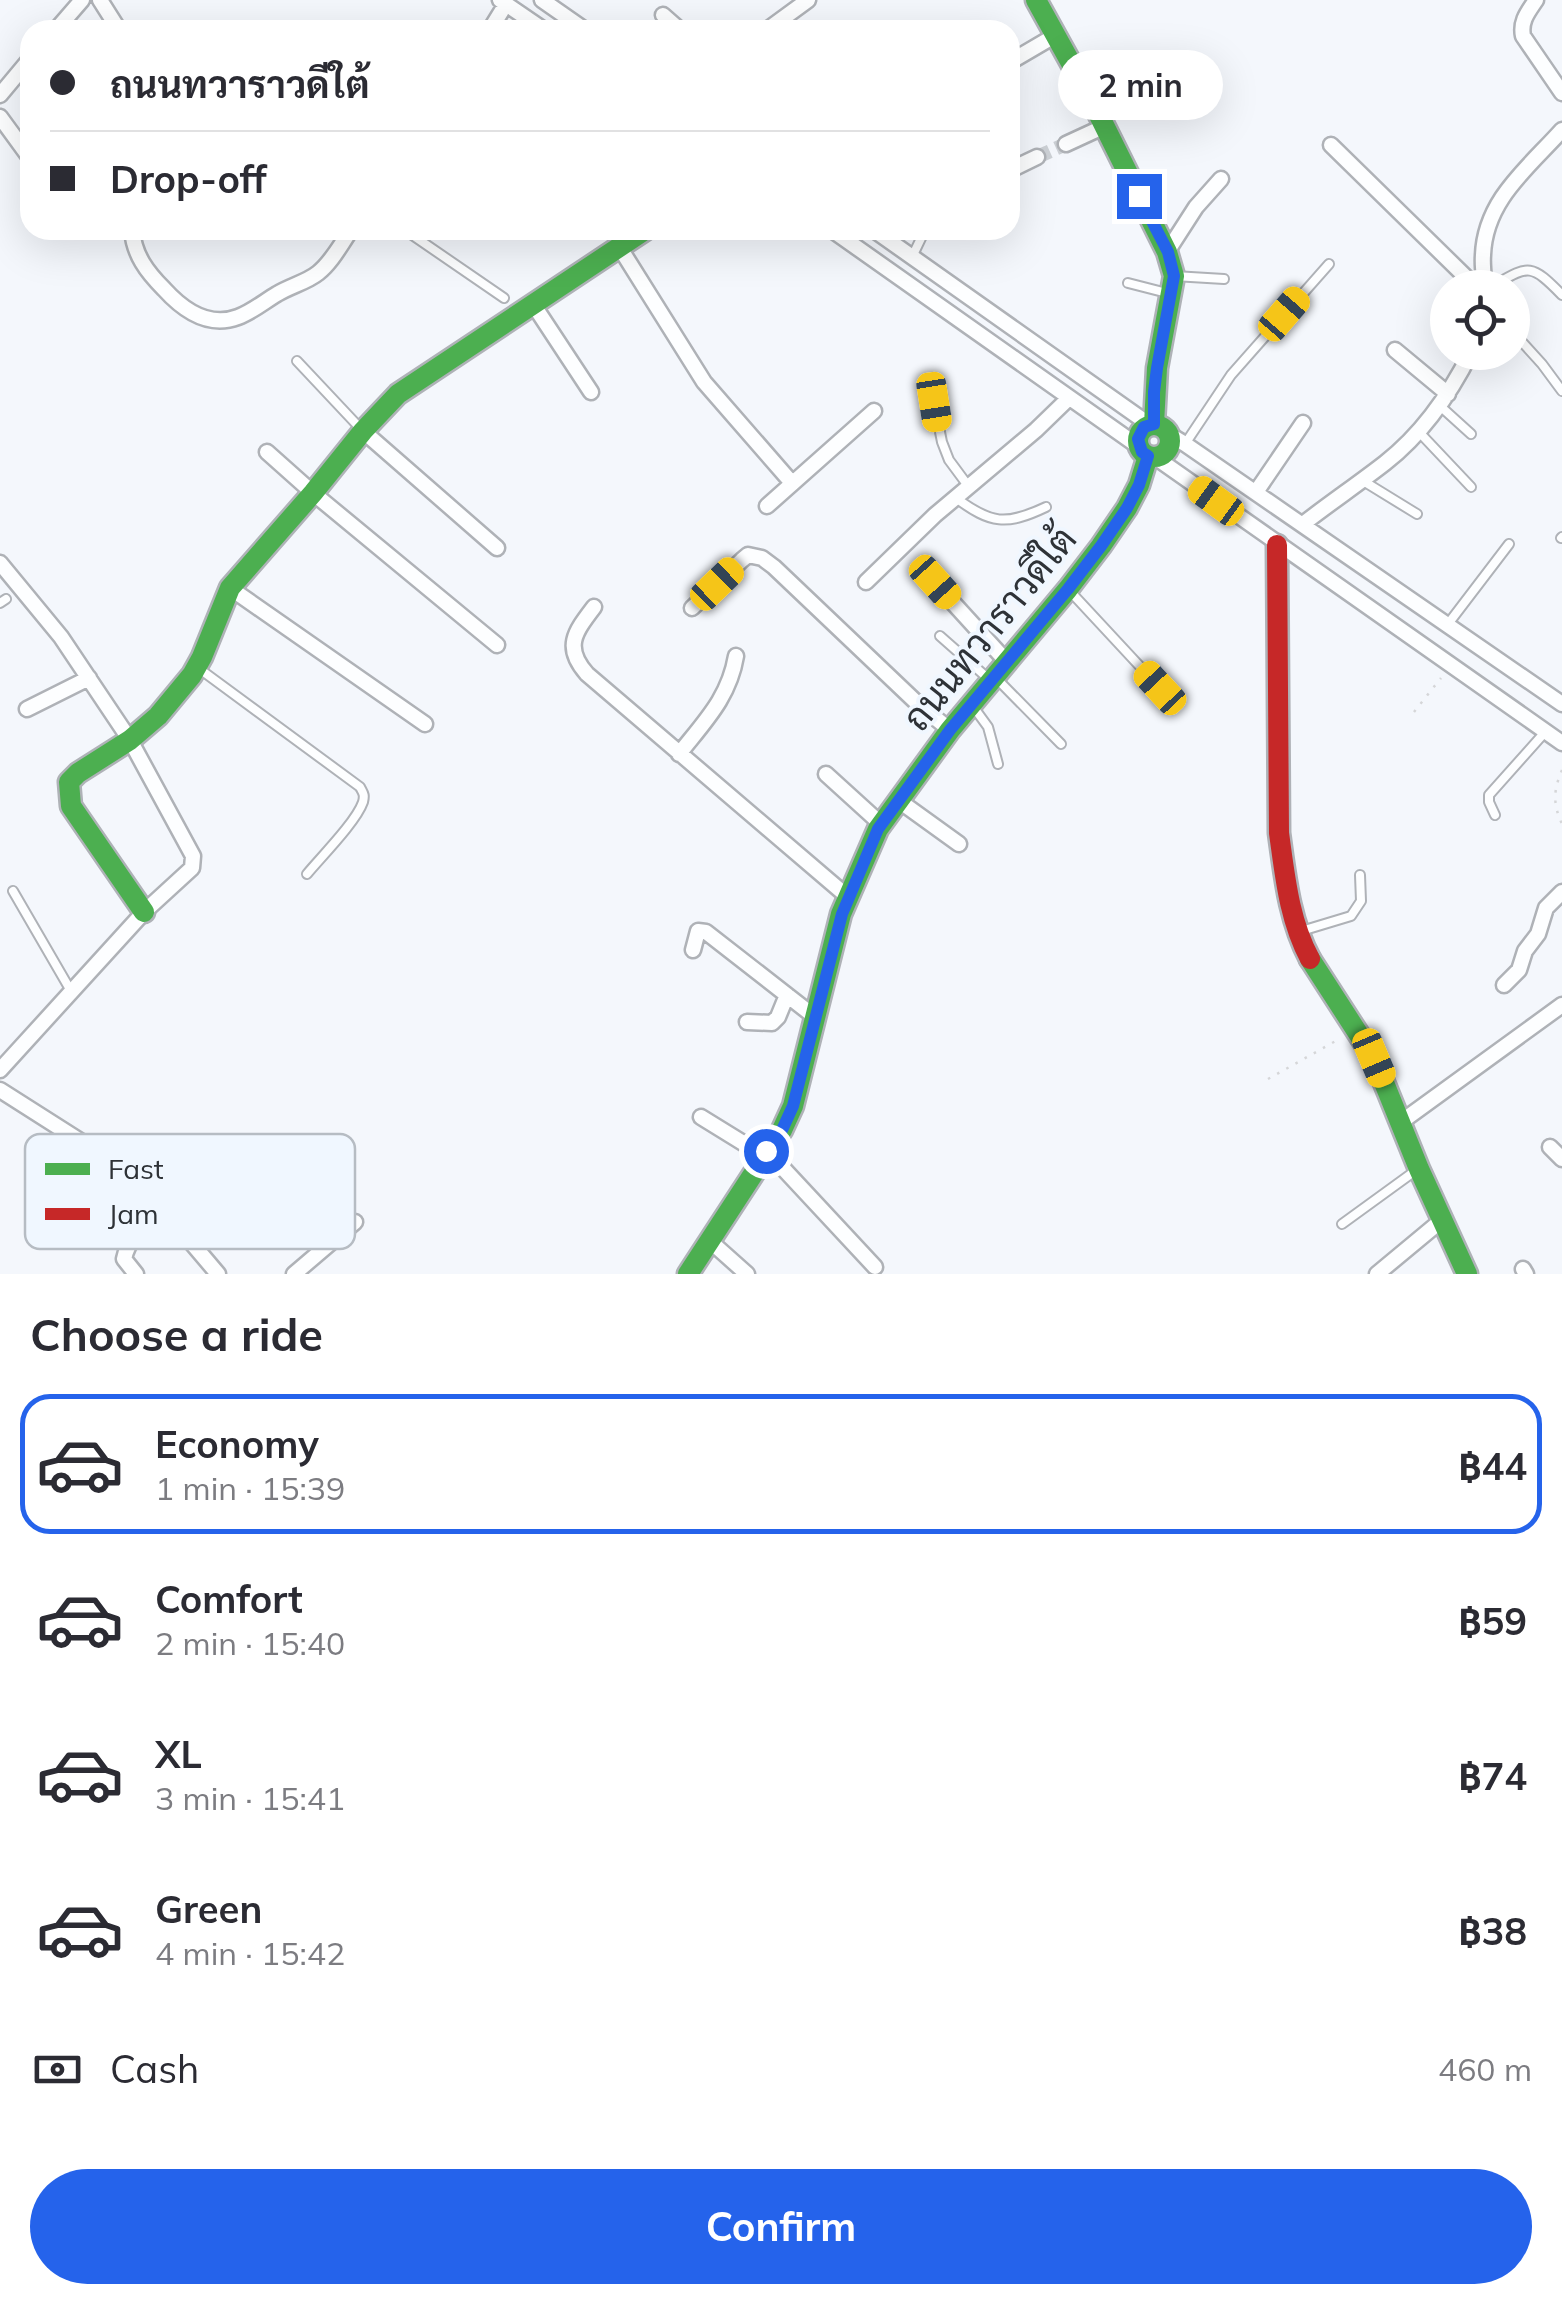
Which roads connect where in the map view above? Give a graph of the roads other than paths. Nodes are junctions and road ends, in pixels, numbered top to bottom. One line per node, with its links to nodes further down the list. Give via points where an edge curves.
1 (542, 0): 8 (street)
2 (1536, 0): 14 (street, via 1524,17 1523,36)
3 (806, 1): 10 (street)
4 (1039, 1): 11 (street)
5 (503, 2): 7 (street)
6 (663, 15): 9 (street)
7 (529, 20)
8 (571, 20)
9 (669, 20)
10 (780, 20)
11 (1056, 35): 12 (street); 17 (street)
12 (1020, 56)
13 (20, 71): 15 (street)
14 (1562, 93)
15 (0, 95)
16 (0, 117): 19 (street)
17 (1104, 126): 20 (street); 33 (street)
18 (1562, 130): 37 (street, via 1494,208)
19 (20, 144)
20 (1066, 144)
21 (1331, 145): 36 (street)
22 (1037, 157): 23 (street)
23 (1020, 165)
24 (1221, 179): 33 (street)
25 (134, 240): 26 (street, via 145,268 166,292 191,313 223,321 313,276)
26 (344, 240)
27 (420, 240): 43 (lane)
28 (631, 240): 32 (street)
29 (846, 240): 51 (street)
30 (888, 240): 34 (street)
31 (920, 240): 34 (lane)
32 (620, 248): 44 (street); 63 (street, via 704,382)
33 (1168, 252): 41 (street)
34 (912, 257): 58 (street)
35 (1329, 264): 58 (lane, via 1231,375)
36 (1465, 270)
37 (1483, 270)
38 (1530, 272): 42 (lane)
39 (1224, 279): 41 (lane)
40 (1128, 283): 41 (lane)
41 (1173, 285): 58 (street, via 1154,392)
42 (1562, 295)
43 (504, 298)
44 (532, 304): 50 (street); 56 (street, via 416,380)
45 (1395, 350): 52 (street)
46 (1530, 351): 49 (lane)
47 (297, 361): 56 (lane)
48 (1460, 370): 52 (street)
49 (1562, 391)
50 (592, 392)
51 (1069, 398): 61 (street); 64 (street)
52 (1444, 400): 57 (street); 59 (lane)
53 (934, 402): 64 (lane, via 949,460)
54 (874, 412): 63 (street)
55 (1303, 423): 66 (street)
56 (363, 431): 67 (street); 75 (street)
57 (1418, 431): 62 (street); 65 (lane)
58 (1165, 432): 61 (street, via 1168,450); 61 (street, via 1140,433); 66 (street)
59 (1471, 434)
60 (267, 452): 67 (street)
61 (1147, 453): 73 (street); 80 (street, ถนนทวาราวดีใต้, via 1127,508)
62 (1360, 480): 71 (lane); 72 (street)
63 (792, 483): 69 (street)
64 (969, 487): 68 (street)
65 (1472, 487)
66 (1256, 492): 72 (street)
67 (313, 493): 79 (street); 85 (street)
68 (956, 498): 70 (lane, via 1004,521); 77 (street)
69 (767, 506)
70 (1046, 507)
71 (1417, 514)
72 (1303, 524): 83 (street)
73 (1277, 544): 96 (street); 113 (street, via 1279,833)
74 (1509, 544): 83 (lane)
75 (497, 548)
76 (0, 564): 89 (street)
77 (866, 582)
78 (935, 582): 88 (street)
79 (230, 588): 87 (street); 94 (street)
80 (1068, 589): 88 (street, ถนนทวาราวดีใต้); 90 (lane)
81 (594, 607): 100 (street, via 573,643 579,664)
82 (692, 608): 95 (street, via 748,555 762,558)
83 (1447, 624): 92 (street)
84 (940, 636): 88 (lane)
85 (497, 645)
86 (736, 656): 100 (street, via 720,701)
87 (196, 667): 97 (street); 107 (lane, via 364,794 353,818)
88 (997, 673): 91 (street, ถนนทวาราวดีใต้); 99 (lane)
89 (89, 678): 93 (street); 97 (street)
90 (1160, 688)
91 (972, 704): 95 (street, ถนนทวาราวดีใต้); 101 (lane, via 988,727)
92 (1562, 704)
93 (27, 709)
94 (424, 724)
95 (950, 730): 103 (street, ถนนทวาราวดีใต้)
96 (1546, 732): 98 (street); 104 (lane, via 1490,795)
97 (130, 740): 112 (street, via 193,856 192,868); 112 (street, via 78,773 68,790 71,806)
98 (1562, 743)
99 (1061, 744)
100 (678, 754): 111 (street)
101 (998, 764)
102 (826, 774): 105 (street)
103 (898, 800): 105 (street, ถนนทวาราวดีใต้); 106 (street)
104 (1495, 814)
105 (881, 824): 111 (street, ถนนทวาราวดีใต้)
106 (959, 844)
107 (306, 874)
108 (1360, 875): 113 (lane, via 1362,901 1351,916)
109 (13, 891): 116 (lane)
110 (1562, 892): 115 (street, via 1546,908 1519,970)
111 (848, 898): 119 (street, ถนนทวาราวดีใต้)
112 (144, 912): 116 (street)
113 (1298, 932): 124 (street, via 1374,1058)
114 (692, 950): 117 (street, via 698,931 706,932)
115 (1504, 985)
116 (71, 991): 121 (street)
117 (787, 995): 119 (street); 120 (street, via 772,1023)
118 (1562, 1005): 124 (street)
119 (816, 1017): 127 (street, ถนนทวาราวดีใต้, via 793,1106)
120 (747, 1022)
121 (0, 1070)
122 (0, 1090): 125 (street)
123 (700, 1118): 127 (street)
124 (1401, 1122): 129 (street)
125 (69, 1134)
126 (1550, 1147): 128 (street)
127 (764, 1155): 132 (street, ถนนทวาราวดีใต้); 136 (street)
128 (1562, 1159)
129 (1419, 1169): 130 (street); 131 (lane)
130 (1442, 1220): 142 (street); 143 (street)
131 (1342, 1224)
132 (710, 1241): 140 (street, ถนนทวาราวดีใต้); 141 (street)
133 (126, 1249): 137 (street, via 124,1259)
134 (197, 1249): 138 (street)
135 (323, 1249): 139 (street)
136 (875, 1268)
137 (136, 1274)
138 (218, 1274)
139 (294, 1274)
140 (688, 1274)
141 (746, 1274)
142 (1377, 1274)
143 (1466, 1274)

